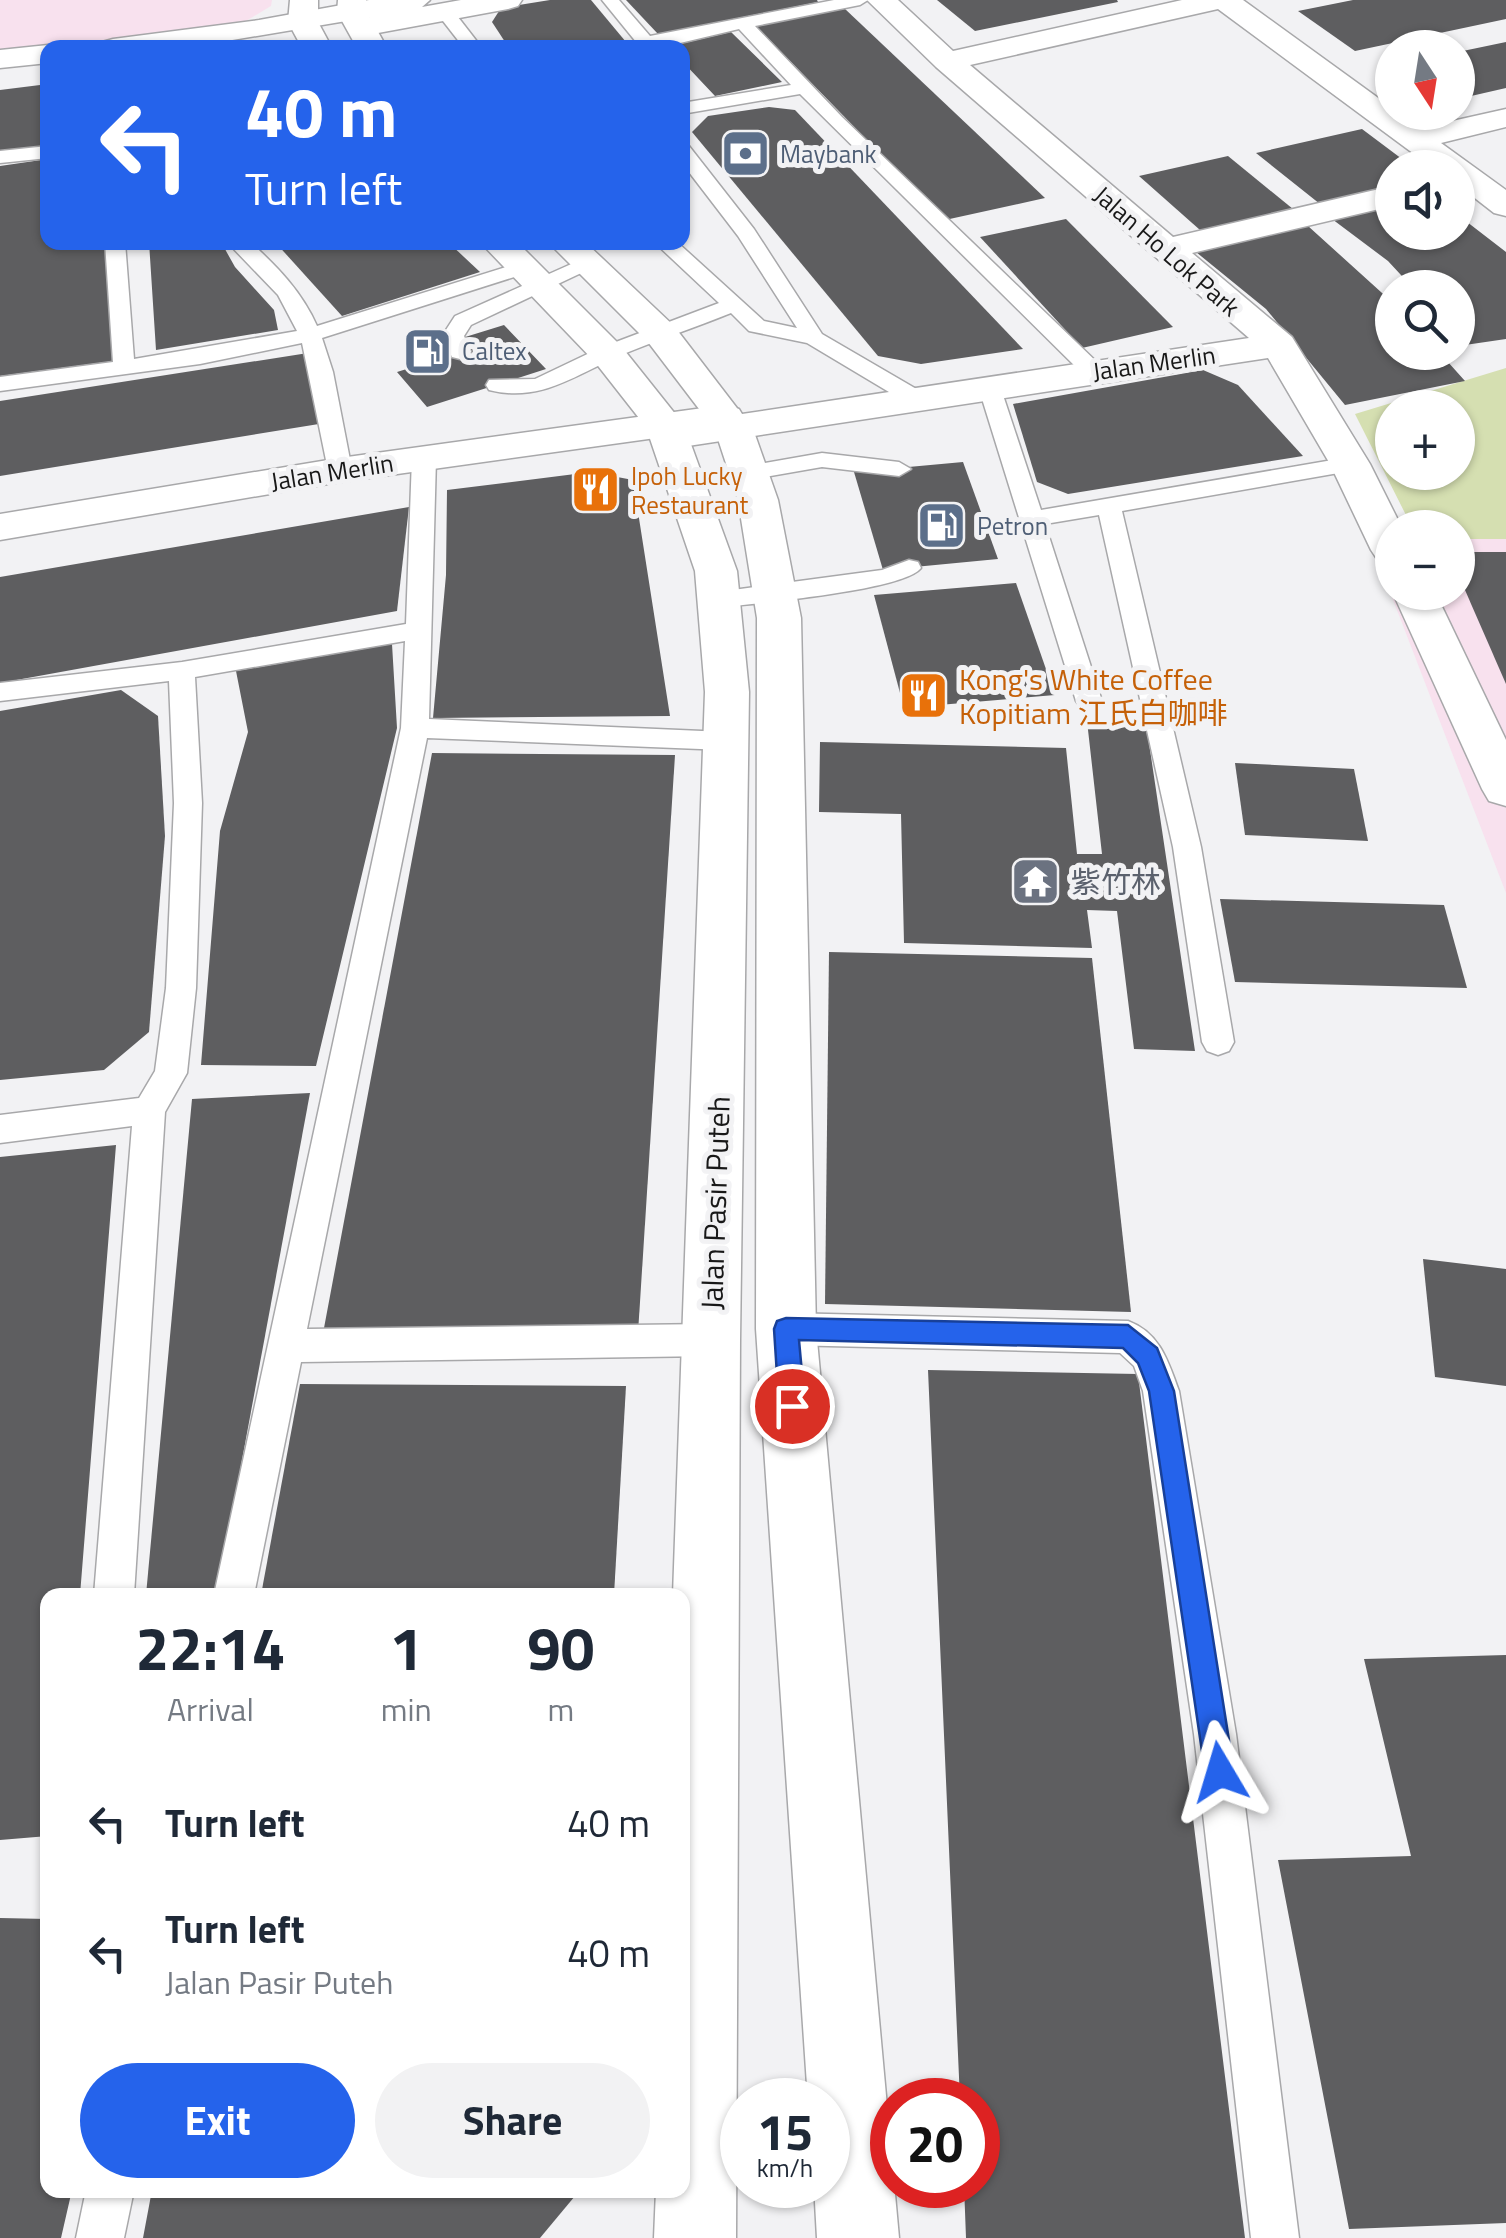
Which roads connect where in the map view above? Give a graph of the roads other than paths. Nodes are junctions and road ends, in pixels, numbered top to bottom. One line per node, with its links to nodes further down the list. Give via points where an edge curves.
1 (416, 0): 8 (street)
2 (508, 0): 7 (street)
3 (610, 0): 14 (lane)
4 (860, 0): 9 (lane)
5 (881, 0): 18 (street, Jalan Ho Lok Park)
6 (1222, 0): 18 (street); 26 (street)
7 (445, 12): 8 (street); 13 (lane)
8 (359, 22): 10 (street)
9 (743, 23): 15 (lane); 21 (lane)
10 (308, 26): 11 (street); 12 (street)
11 (184, 40)
12 (269, 40)
13 (468, 40)
14 (645, 40)
15 (670, 40)
16 (40, 55): 17 (street)
17 (0, 58)
18 (946, 61): 34 (street, Jalan Ho Lok Park)
19 (40, 69): 20 (street)
20 (0, 73)
21 (806, 88): 22 (lane); 49 (lane)
22 (690, 108)
23 (1506, 118): 24 (street)
24 (1450, 132): 25 (street); 26 (street)
25 (1506, 132)
26 (1417, 140): 27 (street)
27 (1430, 150)
28 (40, 153): 29 (lane)
29 (0, 157)
30 (690, 160): 44 (lane, via 747,233)
31 (1475, 184): 33 (street)
32 (1375, 200): 34 (street)
33 (1506, 206)
34 (1165, 249): 45 (street, Jalan Ho Lok Park)
35 (116, 250): 48 (lane)
36 (245, 250): 42 (lane, via 288,291)
37 (505, 250): 40 (street, Jalan Pasir Puteh)
38 (673, 250): 41 (lane)
39 (576, 253): 40 (lane); 43 (street, Jalan Pasir Puteh)
40 (531, 276): 42 (lane); 46 (lane, via 463,321 453,336); 47 (street, Jalan Pasir Puteh)
41 (733, 305): 43 (lane); 44 (lane, via 757,326)
42 (314, 334): 48 (lane); 59 (lane)
43 (661, 334): 47 (lane); 54 (street, Jalan Pasir Puteh)
44 (814, 338): 53 (lane)
45 (1278, 346): 49 (street, Jalan Merlin); 57 (street, Jalan Ho Lok Park)
46 (460, 352)
47 (608, 354): 51 (lane, via 558,380 532,387); 55 (street, Jalan Pasir Puteh)
48 (124, 368): 50 (lane)
49 (1094, 372): 52 (street, Jalan Merlin)
50 (0, 384)
51 (498, 384)
52 (990, 389): 53 (street, Jalan Merlin); 64 (lane)
53 (917, 400): 54 (street, Jalan Merlin)
54 (729, 423): 55 (street, Jalan Merlin); 60 (street, Jalan Pasir Puteh)
55 (668, 430): 56 (street, Jalan Merlin); 61 (street, Jalan Pasir Puteh)
56 (424, 458): 59 (street, Jalan Merlin); 69 (lane)
57 (1350, 464): 62 (lane); 63 (street, Jalan Ho Lok Park)
58 (899, 469): 60 (lane, via 822,460)
59 (340, 470): 65 (street, Jalan Merlin)
60 (748, 470): 61 (lane); 67 (street, Jalan Pasir Puteh, via 758,500)
61 (686, 484): 67 (street, Jalan Pasir Puteh, via 716,571)
62 (1108, 506): 64 (lane); 76 (lane, via 1187,847)
63 (1375, 515)
64 (1033, 519): 72 (lane)
65 (0, 527)
66 (909, 568): 67 (lane)
67 (747, 597): 74 (street, Jalan Pasir Puteh, via 726,692); 79 (street, Jalan Pasir Puteh, via 779,618)
68 (1422, 610): 75 (street)
69 (418, 630): 70 (lane); 73 (lane)
70 (182, 671): 71 (lane); 77 (lane, via 188,803 182,988 171,1073)
71 (0, 692)
72 (1089, 701)
73 (415, 728): 74 (lane); 81 (lane)
74 (726, 741): 80 (street, Jalan Pasir Puteh)
75 (1506, 789)
76 (1218, 1042)
77 (149, 1110): 78 (lane); 82 (lane)
78 (0, 1130)
79 (786, 1329): 88 (street, Jalan Pasir Puteh); 92 (lane, via 1128,1336 1148,1356 1161,1391 1215,1734)
80 (710, 1340): 81 (lane); 84 (street, Jalan Pasir Puteh)
81 (286, 1346): 83 (lane)
82 (115, 1588)
83 (235, 1588)
84 (690, 2036)
85 (108, 2198): 89 (lane)
86 (676, 2198): 90 (street)
87 (690, 2198): 91 (street, Jalan Pasir Puteh)
88 (867, 2217)
89 (100, 2238)
90 (658, 2238)
91 (696, 2238)
92 (1275, 2238)

